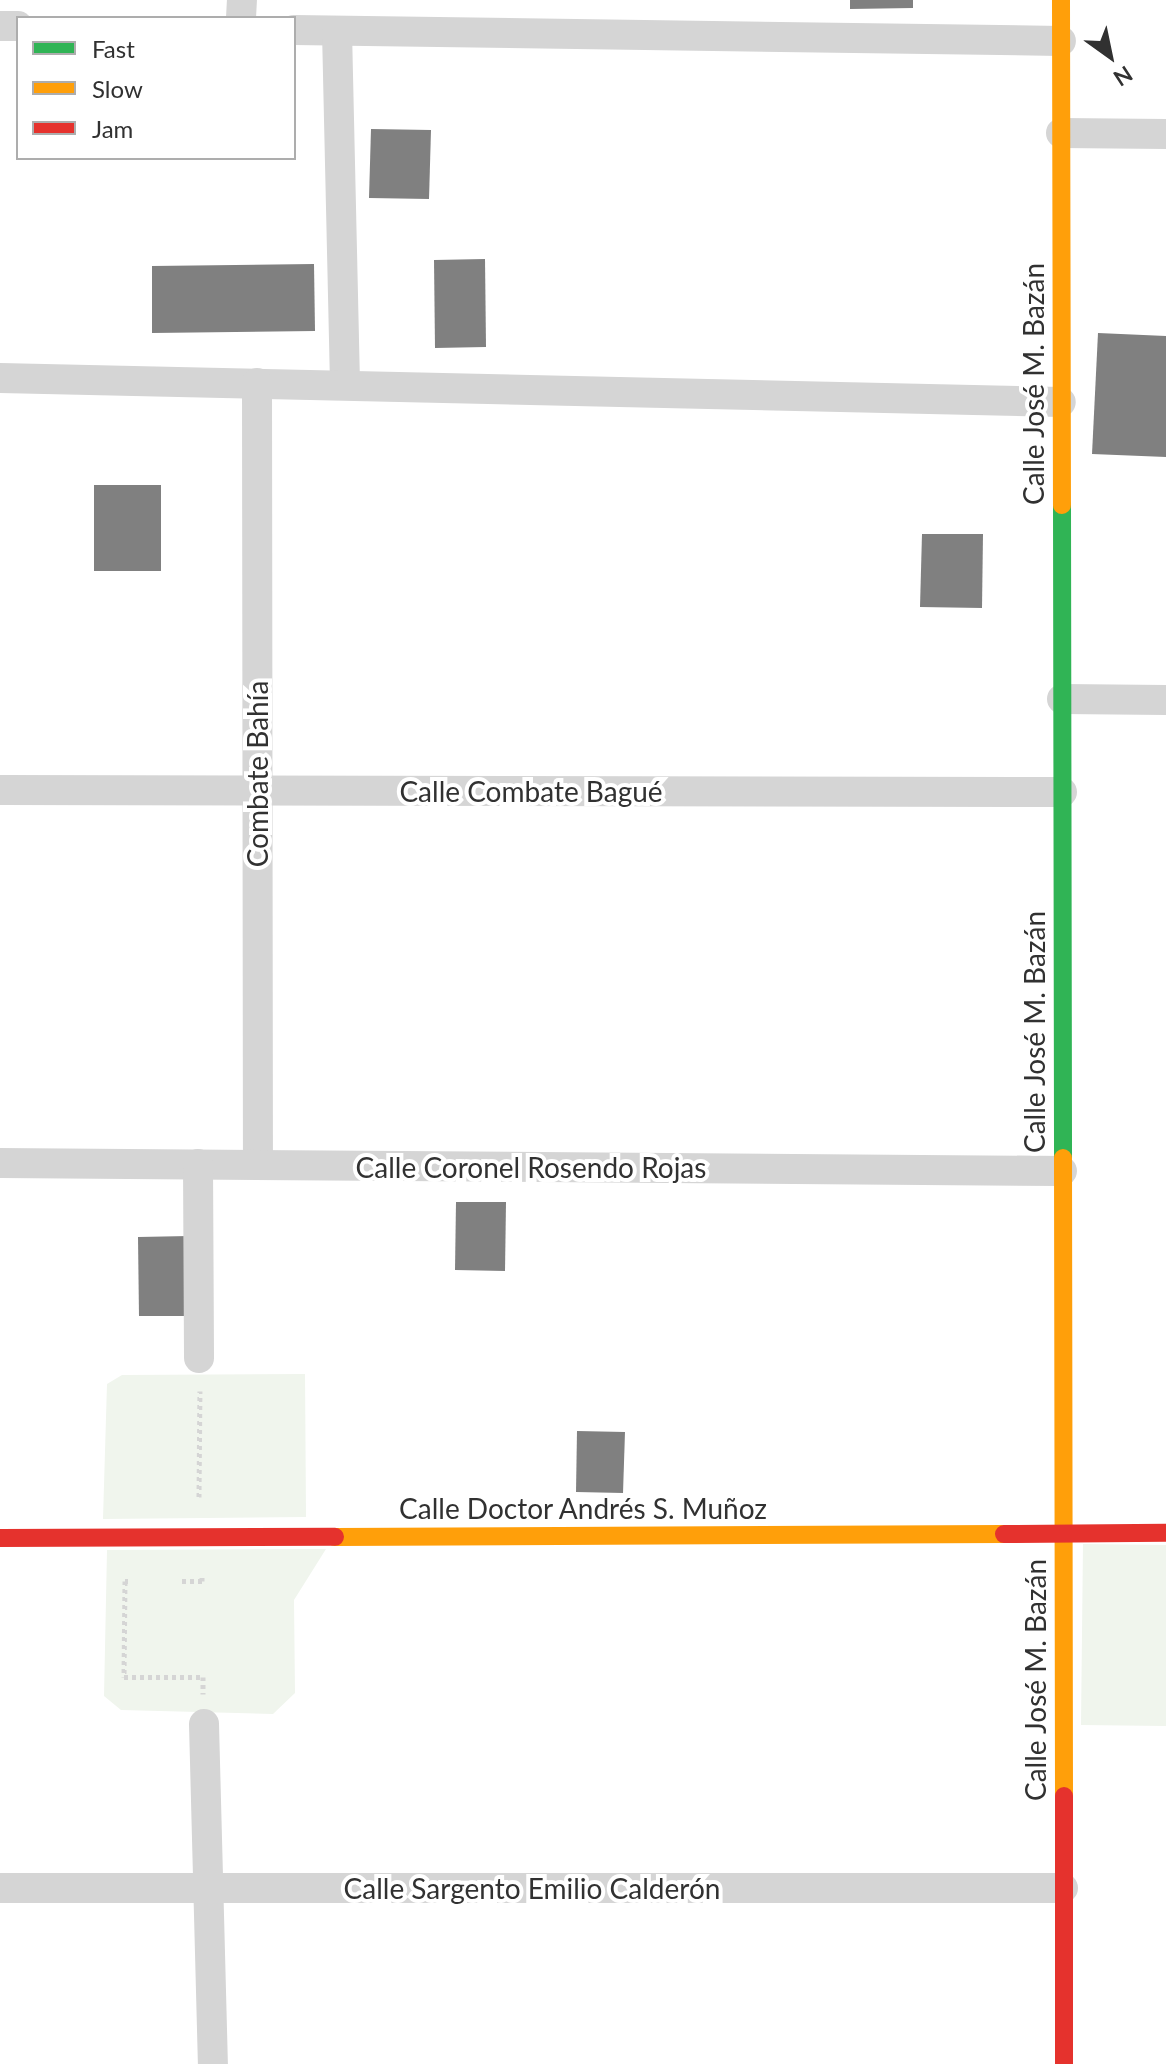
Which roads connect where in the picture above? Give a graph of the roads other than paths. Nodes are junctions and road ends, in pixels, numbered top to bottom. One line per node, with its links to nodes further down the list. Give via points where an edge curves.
1 (1061, 0): 4 (street, Calle José M. Bazán)
2 (296, 30): 3 (street)
3 (337, 31): 4 (street); 9 (street)
4 (1061, 41): 5 (street, Calle José M. Bazán)
5 (1061, 133): 6 (street); 10 (street, Calle José M. Bazán)
6 (1166, 134)
7 (0, 378): 8 (street)
8 (257, 383): 9 (street); 14 (street, Combate Bahía)
9 (345, 385): 10 (street)
10 (1061, 402): 11 (street, Calle José M. Bazán)
11 (1062, 699): 12 (street); 15 (street, Calle José M. Bazán)
12 (1166, 700)
13 (0, 790): 14 (street, Calle Combate Bagué)
14 (257, 791): 15 (street, Calle Combate Bagué); 18 (street, Combate Bahía)
15 (1062, 792): 19 (street, Calle José M. Bazán)
16 (0, 1163): 17 (street, Calle Coronel Rosendo Rojas)
17 (198, 1164): 18 (street, Calle Coronel Rosendo Rojas); 20 (street)
18 (258, 1165): 19 (street, Calle Coronel Rosendo Rojas)
19 (1062, 1171): 22 (street, Calle José M. Bazán)
20 (199, 1358)
21 (1166, 1533): 22 (street, Calle Doctor Andrés S. Muñoz)
22 (1063, 1534): 23 (street, Calle Doctor Andrés S. Muñoz); 27 (street, Calle José M. Bazán)
23 (0, 1538)
24 (204, 1724): 26 (street)
25 (0, 1888): 26 (street, Calle Sargento Emilio Calderón)
26 (206, 1888): 27 (street, Calle Sargento Emilio Calderón); 28 (street)
27 (1063, 1888): 29 (street, Calle José M. Bazán)
28 (213, 2064)
29 (1064, 2064)

